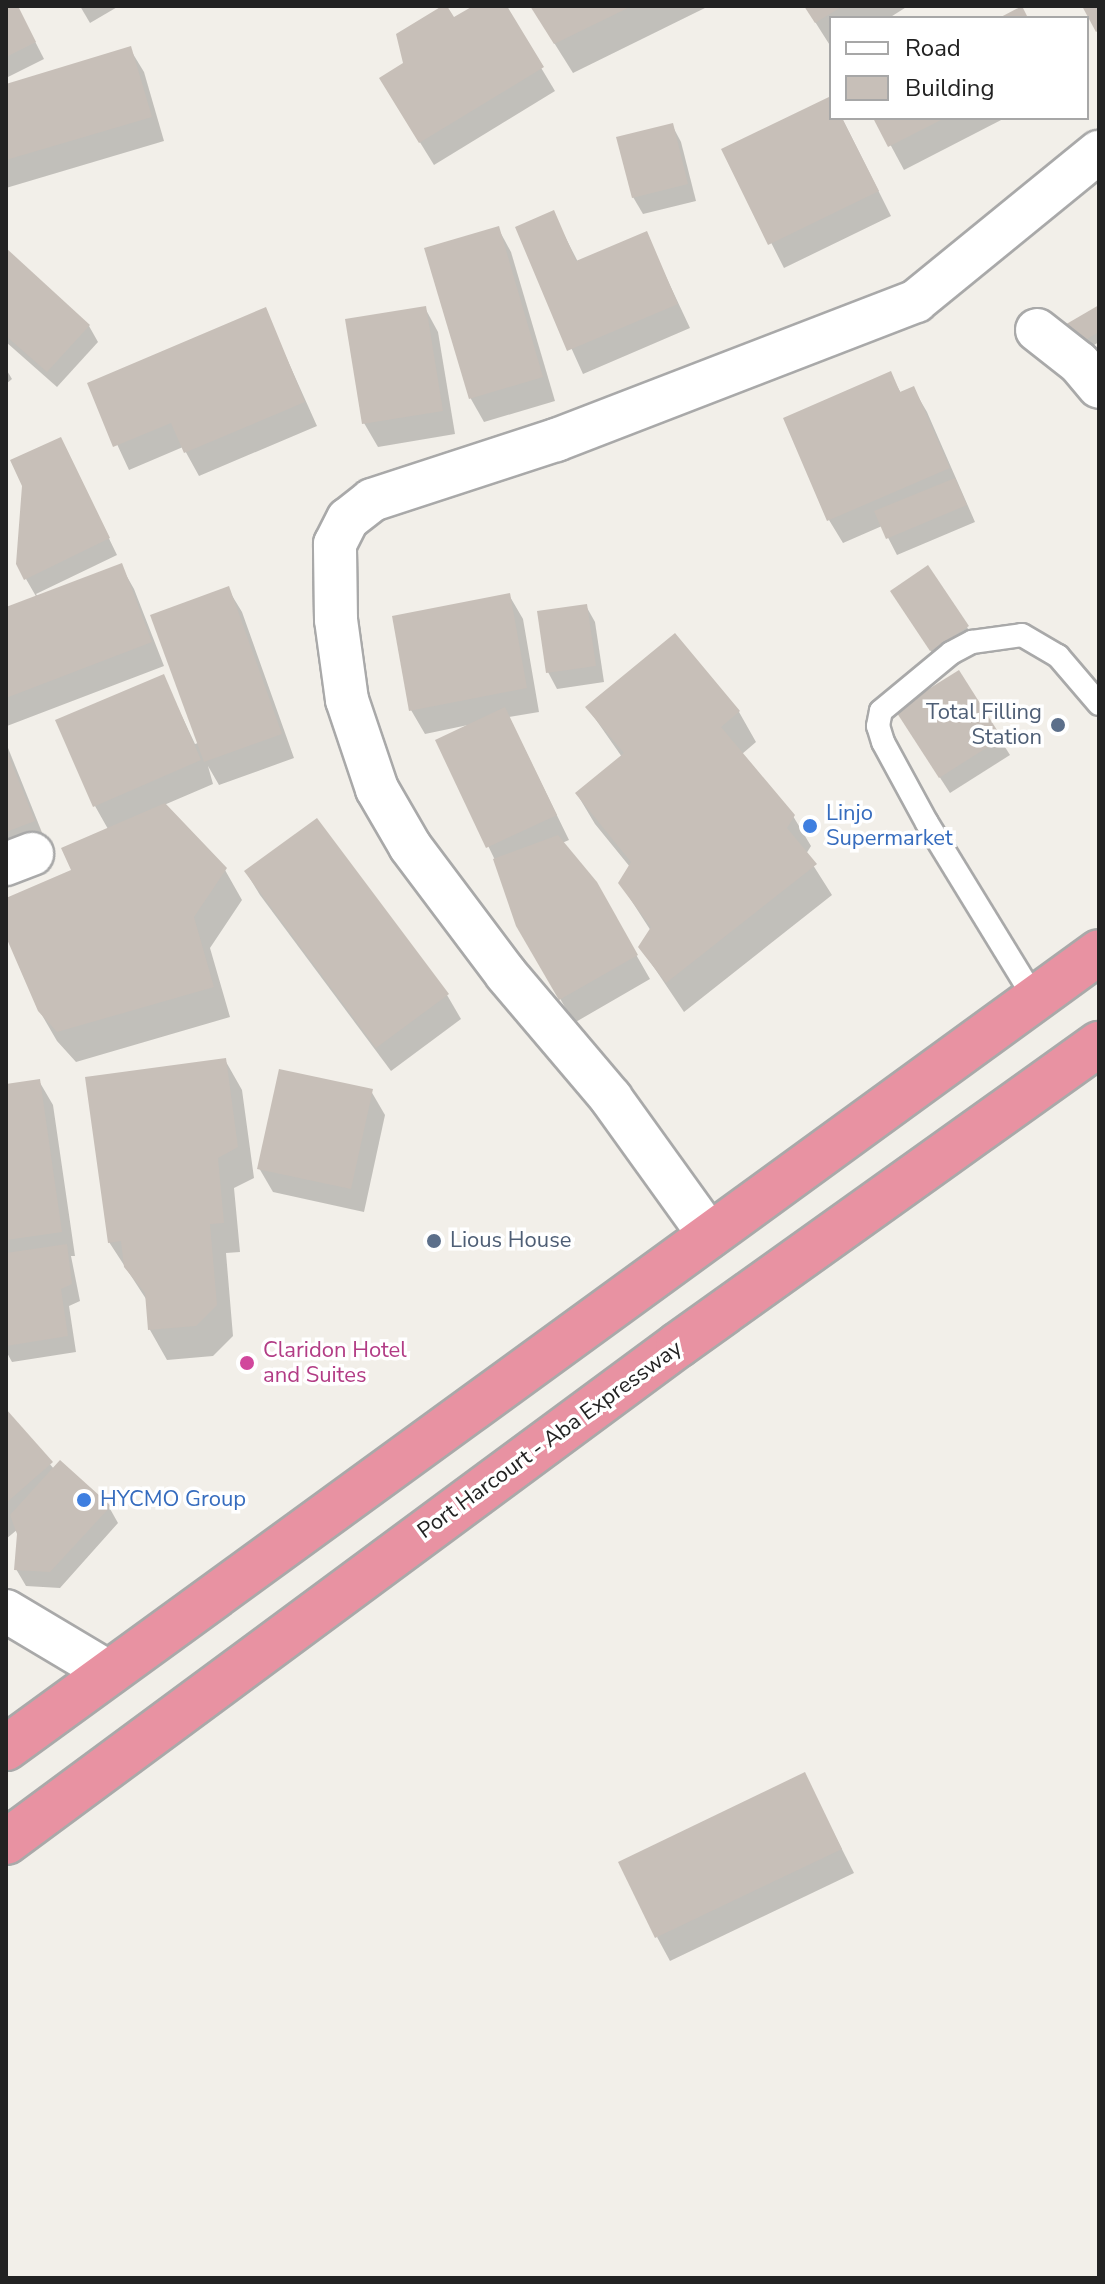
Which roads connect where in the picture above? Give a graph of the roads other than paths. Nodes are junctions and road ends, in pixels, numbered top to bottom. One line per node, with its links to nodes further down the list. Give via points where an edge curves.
1 (1099, 152): 8 (street, via 916,301 556,440 372,500 348,519 335,544 336,620 347,700 377,789 410,846 506,974 611,1098)
2 (1037, 330): 3 (street, via 1079,363)
3 (1099, 387)
4 (1099, 704): 6 (lane, via 1058,656 1022,635 972,642 951,653 881,711 883,742)
5 (1099, 952): 6 (highway)
6 (1035, 999): 8 (highway)
7 (1099, 1044): 12 (highway, Port Harcourt - Aba Expressway, via 666,1354)
8 (710, 1236): 10 (highway)
9 (6, 1611): 10 (street)
10 (110, 1673): 11 (highway)
11 (6, 1748)
12 (6, 1842)

